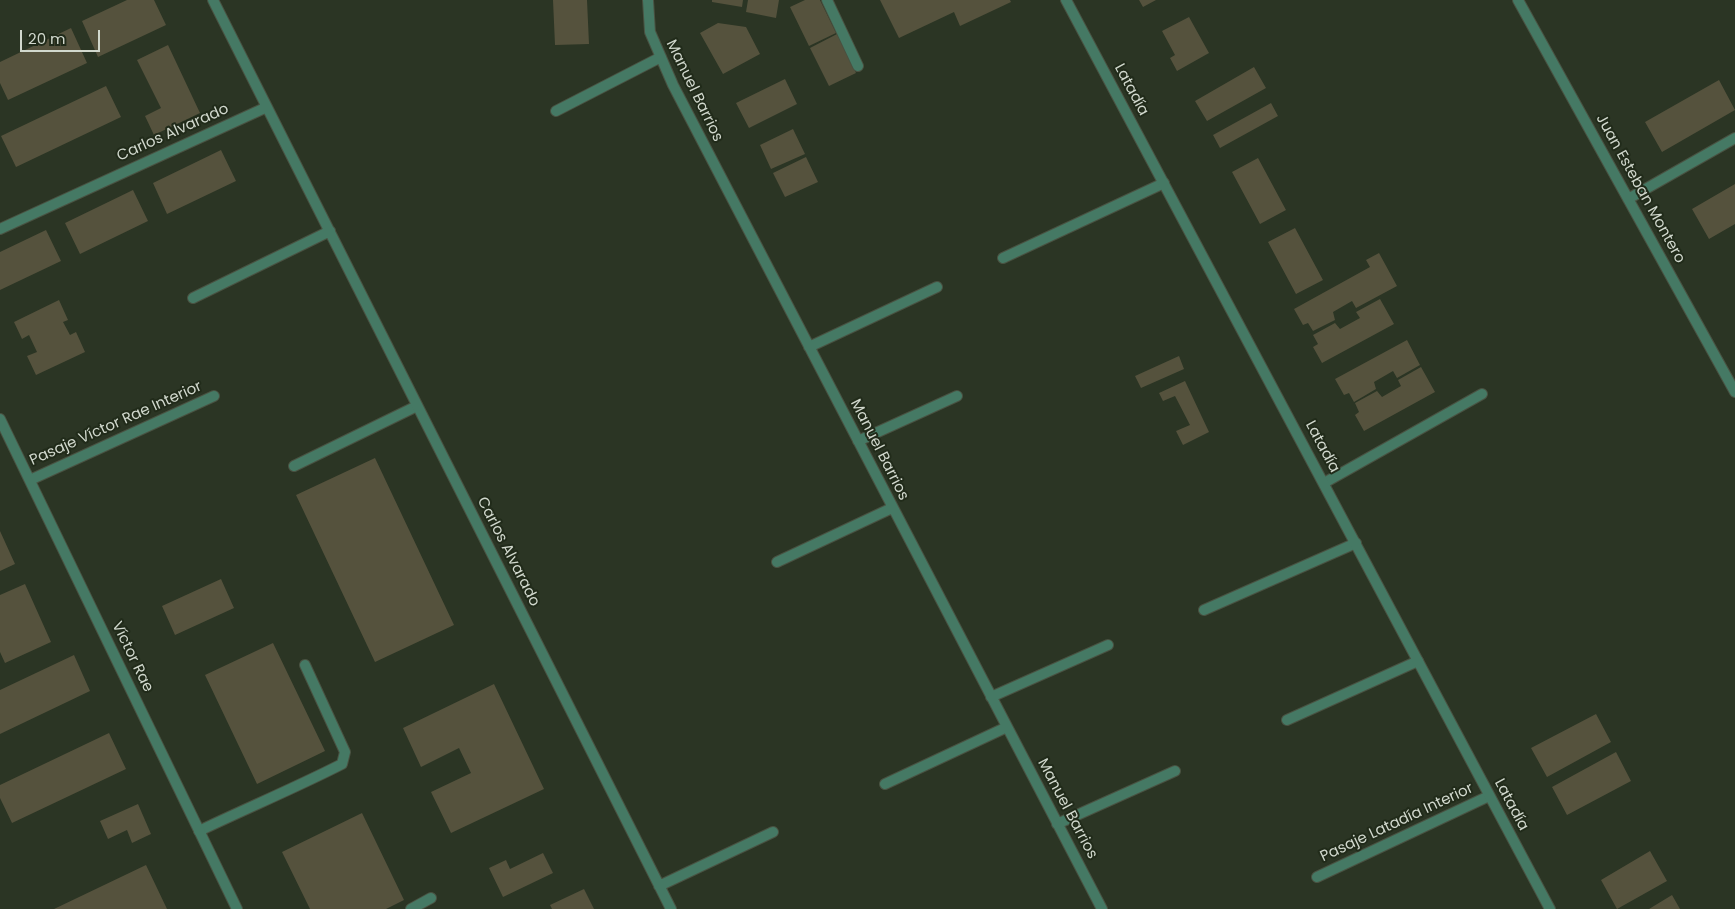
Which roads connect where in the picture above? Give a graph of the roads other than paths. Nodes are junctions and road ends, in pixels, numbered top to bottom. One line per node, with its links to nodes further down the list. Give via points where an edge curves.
1 (213, 0): 8 (street, Carlos Alvarado)
2 (648, 0): 6 (street, Manuel Barrios, via 650,32)
3 (827, 0): 7 (street)
4 (1066, 0): 11 (street, Latadía)
5 (1518, 0): 12 (street, Juan Esteban Montero)
6 (660, 57): 9 (street); 18 (street, Manuel Barrios)
7 (858, 66)
8 (267, 107): 13 (street, Carlos Alvarado); 14 (street, Carlos Alvarado)
9 (556, 112)
10 (1735, 138): 12 (street)
11 (1164, 183): 15 (street); 28 (street, Latadía)
12 (1628, 199): 19 (street, Juan Esteban Montero)
13 (0, 228)
14 (330, 231): 17 (street); 23 (street, Carlos Alvarado)
15 (1003, 258)
16 (937, 287): 18 (street)
17 (193, 298)
18 (809, 347): 25 (street, Manuel Barrios)
19 (1735, 392)
20 (1482, 394): 28 (street)
21 (214, 396): 27 (street, Pasaje Víctor Rae Interior)
22 (957, 396): 25 (street)
23 (418, 406): 26 (street); 46 (street, Carlos Alvarado)
24 (0, 419): 27 (street, Víctor Rae)
25 (858, 441): 29 (street, Manuel Barrios)
26 (294, 466)
27 (30, 480): 43 (street, Víctor Rae)
28 (1324, 483): 30 (street, Latadía)
29 (892, 508): 31 (street); 36 (street, Manuel Barrios)
30 (1356, 543): 32 (street); 34 (street, Latadía)
31 (777, 562)
32 (1204, 610)
33 (1108, 645): 36 (street)
34 (1418, 661): 37 (street); 41 (street, Latadía)
35 (305, 665): 43 (street, via 345,752 342,764)
36 (991, 697): 38 (street, Manuel Barrios)
37 (1287, 720)
38 (1007, 727): 40 (street); 42 (street, Manuel Barrios)
39 (1175, 771): 42 (street)
40 (885, 784)
41 (1489, 796): 45 (street, Pasaje Latadía Interior); 52 (street, Latadía)
42 (1057, 824): 51 (street, Manuel Barrios)
43 (199, 831): 48 (street, Víctor Rae)
44 (773, 832): 46 (street)
45 (1317, 877)
46 (660, 886): 50 (street, Carlos Alvarado)
47 (431, 898): 49 (street)
48 (237, 909)
49 (411, 909)
50 (671, 909)
51 (1102, 909)
52 (1550, 909)

